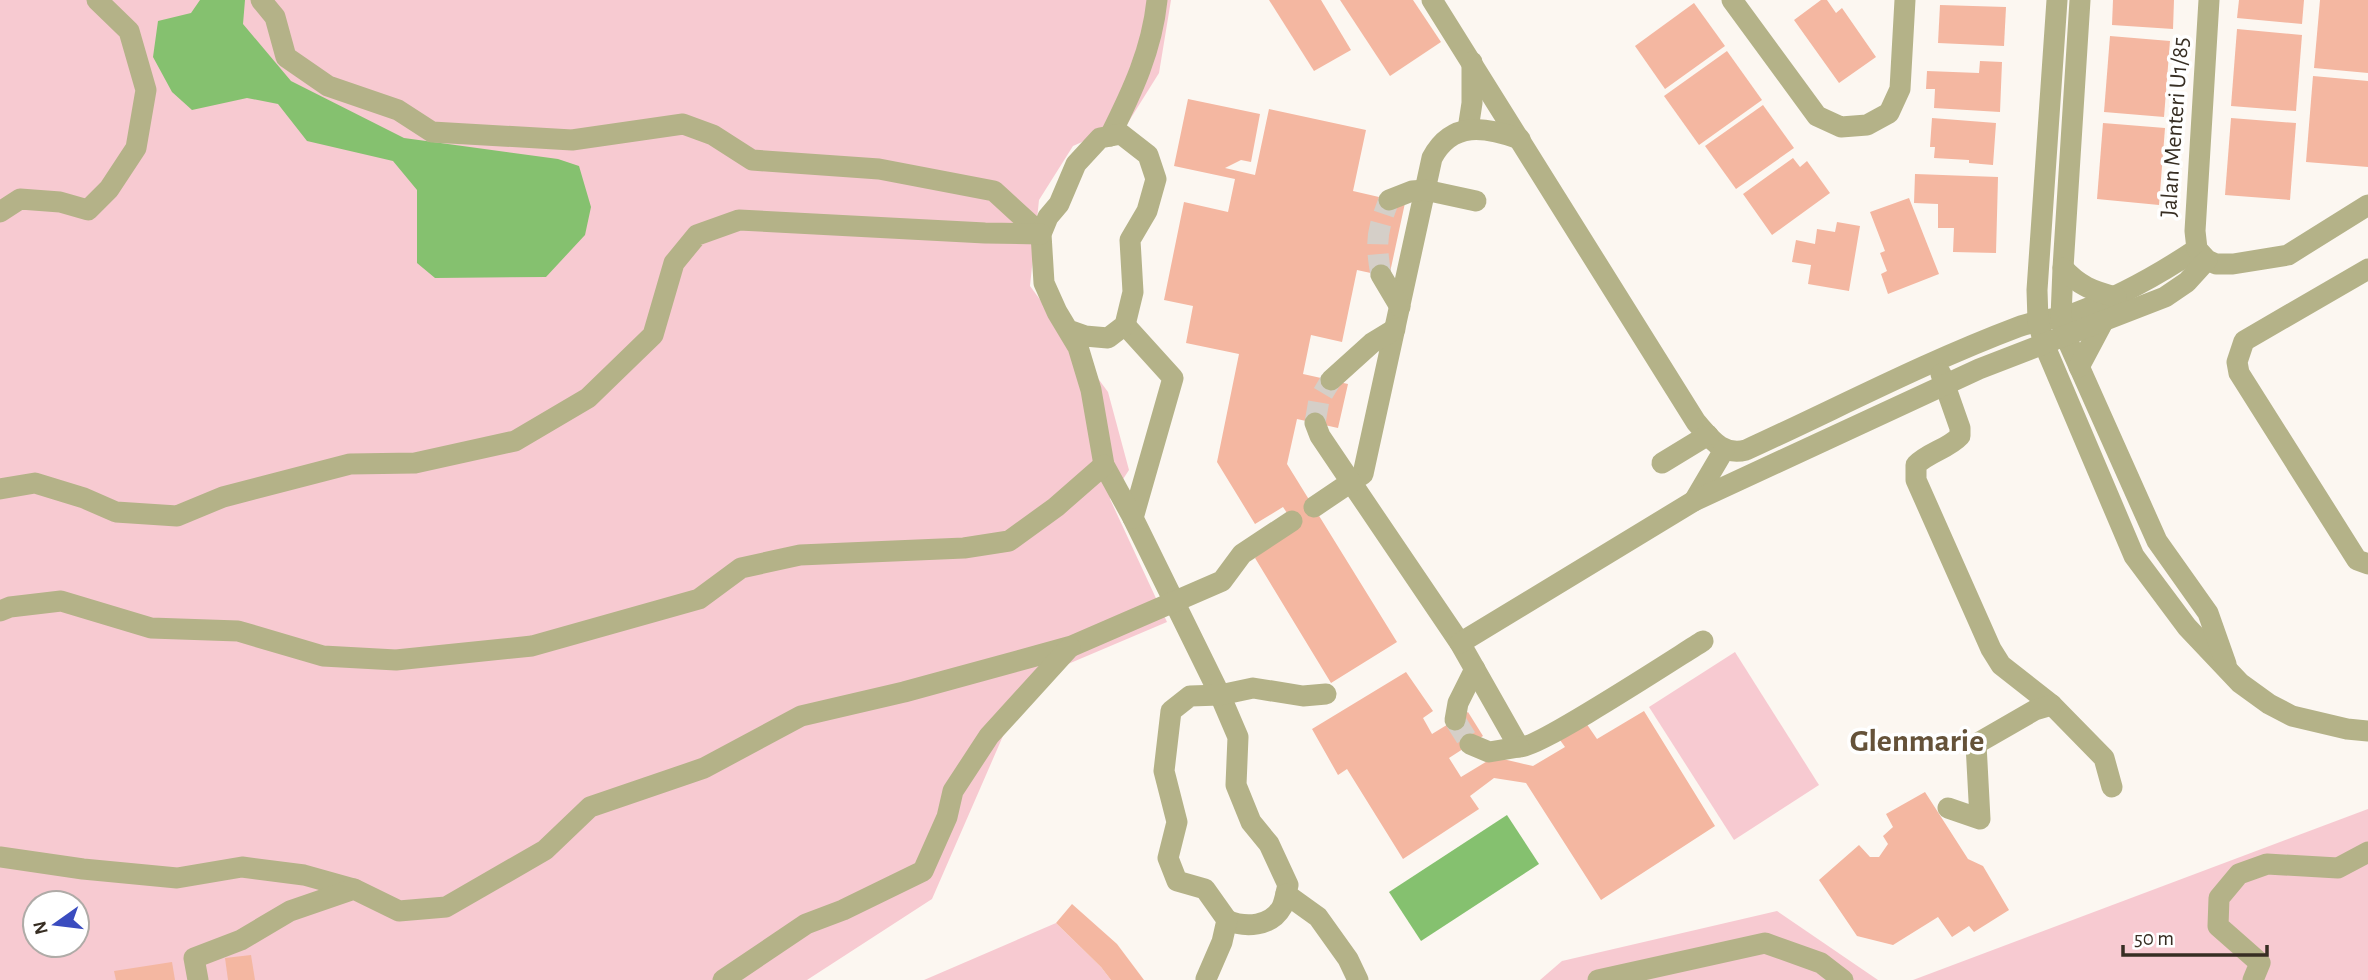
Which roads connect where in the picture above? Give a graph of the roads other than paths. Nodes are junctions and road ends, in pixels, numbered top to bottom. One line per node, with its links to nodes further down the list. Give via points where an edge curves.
1 (97, 0): 18 (street, via 129,31 146,90 136,148 109,189 88,210 20,199)
2 (261, 0): 19 (street, via 275,17 286,57 328,86 398,110 432,132 572,140 683,124 713,135 752,160 879,169 993,191)
3 (1157, 0): 12 (street, via 1139,76)
4 (1432, 0): 10 (street)
5 (1732, 0): 6 (street, via 1817,117 1841,127 1867,125 1889,113 1900,89)
6 (1905, 0)
7 (2057, 0): 27 (street)
8 (2080, 0): 21 (street)
9 (2209, 0): 20 (street, Jalan Menteri U1/85, via 2194,231)
10 (1472, 62): 11 (street); 13 (street)
11 (1468, 129): 13 (street, via 1493,130); 14 (street, via 1437,149)
12 (1110, 136): 19 (street, via 1100,138 1076,164); 31 (street, via 1121,134 1148,155 1156,179 1147,211 1130,240 1133,292)
13 (1520, 139): 41 (street)
14 (1425, 190): 15 (street); 16 (street); 25 (street)
15 (1389, 200)
16 (1476, 201)
17 (2368, 205): 20 (street, via 2288,255 2216,264)
18 (0, 212)
19 (1041, 234): 30 (street, via 1044,283); 46 (street, via 738,220 697,235 674,263 653,335 588,398 515,441 415,463 350,464 223,497 177,516 116,512 35,484)
20 (2202, 255): 24 (street); 26 (street, via 2187,282 2165,297)
21 (2063, 268): 24 (street, via 2088,290); 28 (street)
22 (2368, 269): 51 (street, via 2244,341 2237,362 2239,373 2357,560)
23 (1381, 275): 25 (street)
24 (2116, 297): 28 (street)
25 (1400, 307): 29 (street)
26 (2104, 320): 28 (street); 36 (street)
27 (2038, 321): 28 (street); 32 (street); 33 (street)
28 (2063, 326): 33 (street); 36 (street)
29 (1395, 329): 38 (street); 45 (street, via 1363,474)
30 (1068, 330): 31 (street, via 1085,336); 37 (street)
31 (1116, 331): 37 (street); 49 (street, via 1173,378)
32 (1988, 340): 34 (street); 35 (street)
33 (2044, 344): 35 (street); 58 (street, via 2134,556 2187,627)
34 (1937, 362): 39 (street); 42 (street, via 1746,450)
35 (1996, 362): 39 (street)
36 (2079, 367): 58 (street, via 2157,541 2208,613)
37 (1085, 370): 44 (street)
38 (1331, 380)
39 (1945, 385): 47 (street); 61 (street, via 1960,436 1923,457 1916,465 1916,480 1991,649 2009,673)
40 (1315, 423): 45 (street)
41 (1708, 435): 42 (street); 43 (street)
42 (1724, 450): 47 (street)
43 (1662, 463)
44 (1104, 465): 49 (street); 53 (street, via 1009,541 964,548 800,555 741,568 699,599 532,646 396,660 323,656 239,631 151,628 61,601)
45 (1351, 482): 48 (street); 55 (street)
46 (0, 489)
47 (1694, 500): 55 (street)
48 (1314, 507)
49 (1133, 518): 52 (street)
50 (1292, 522): 52 (street, via 1242,554 1222,581)
51 (2368, 564)
52 (1173, 603): 56 (street); 60 (street)
53 (0, 611)
54 (1703, 641): 65 (street, via 1558,730 1526,748)
55 (1460, 643): 57 (street)
56 (1072, 646): 70 (street, via 801,716 704,768 590,807 545,850 446,907 399,911); 75 (street, via 989,736 953,791 923,872 806,924)
57 (1475, 669): 62 (street); 65 (street)
58 (2229, 673): 63 (street, via 2292,716)
59 (1326, 694): 60 (street, via 1303,696 1253,688)
60 (1220, 695): 71 (street, via 1238,737 1236,785 1251,822 1269,844 1284,875); 72 (street, via 1190,696 1171,711 1164,771 1177,822 1168,858 1177,881 1205,889)
61 (2052, 705): 66 (street, via 2104,758); 67 (street, via 1976,744 1980,819)
62 (1455, 720)
63 (2368, 730)
64 (1470, 744): 65 (street, via 1489,752)
65 (1519, 747)
66 (2112, 787)
67 (1948, 808)
68 (2368, 852): 79 (street, via 2337,868 2267,864 2239,874 2219,898 2218,926 2260,963)
69 (0, 857): 70 (street, via 177,878 242,867 304,875)
70 (354, 889): 74 (street, via 290,911 242,940 194,958)
71 (1286, 894): 72 (street, via 1281,909 1263,923 1241,926); 76 (street, via 1318,917)
72 (1227, 919): 73 (street)
73 (1206, 979)
74 (198, 980)
75 (723, 980)
76 (1359, 980)
77 (1598, 980): 78 (street, via 1765,943 1821,963)
78 (1843, 980)
79 (2253, 980)

